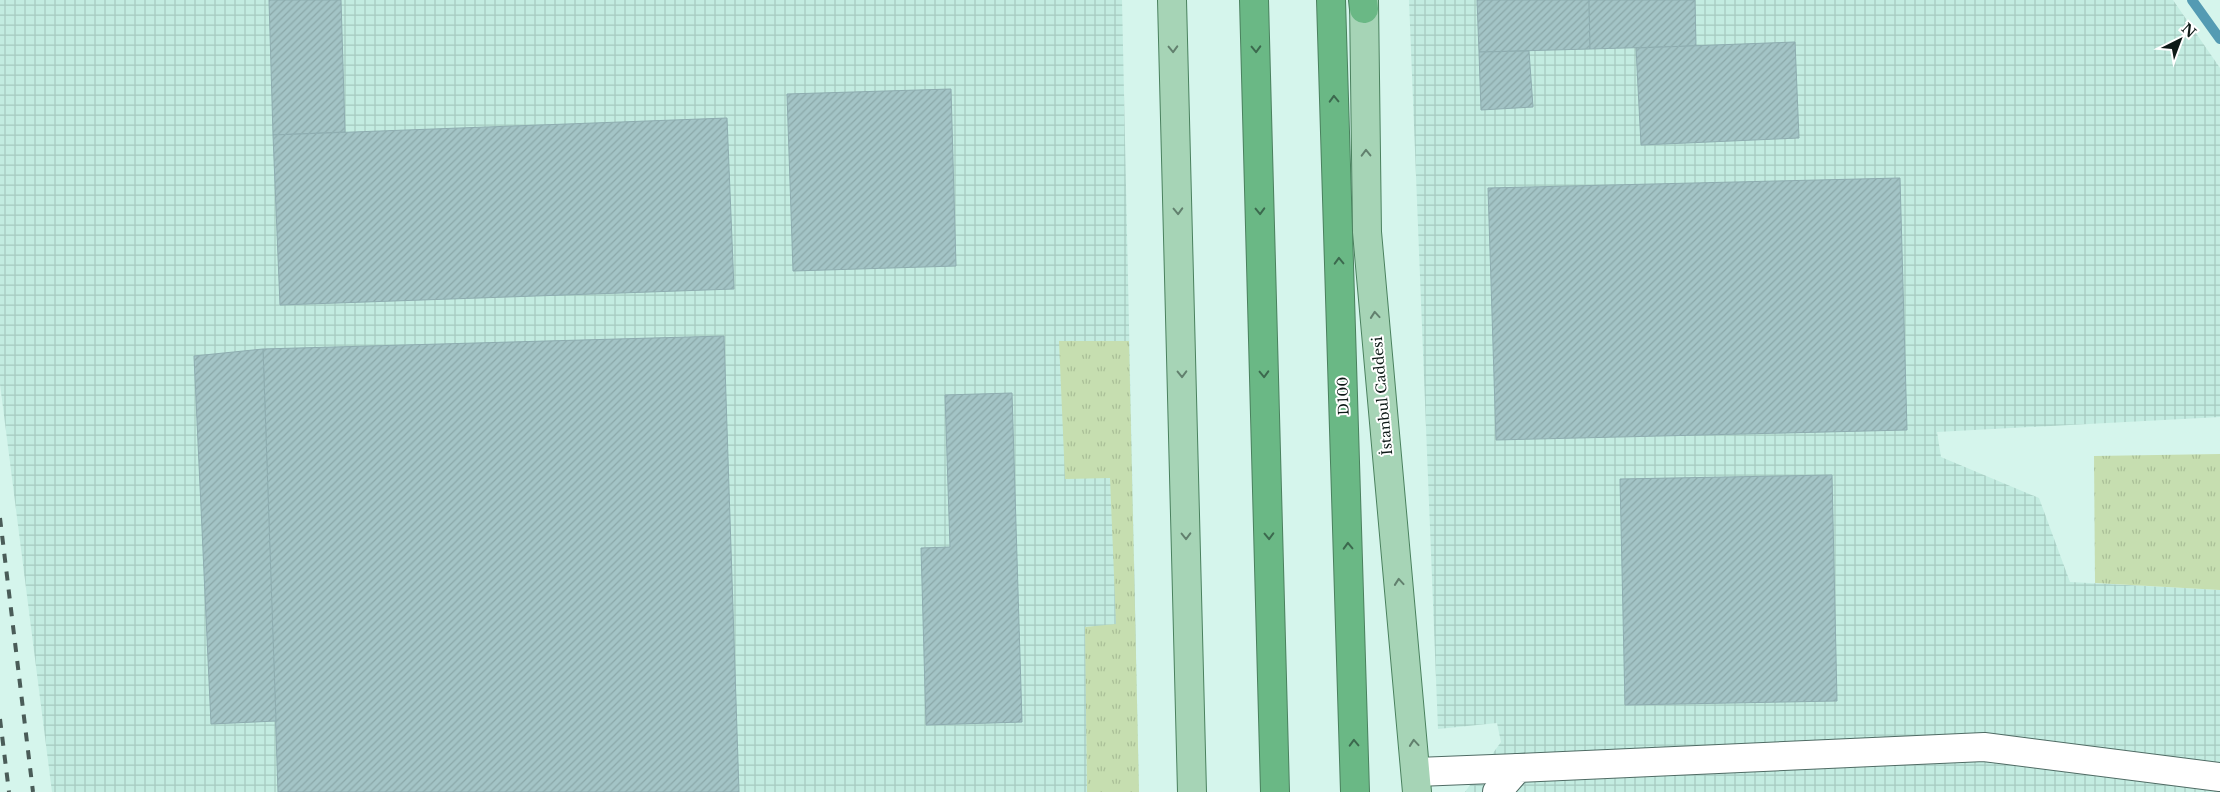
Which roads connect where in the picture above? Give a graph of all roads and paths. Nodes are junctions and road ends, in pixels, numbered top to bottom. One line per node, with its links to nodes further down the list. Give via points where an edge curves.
1 (1172, 0): 8 (main road, one-way to 8)
2 (1254, 0): 9 (highway, one-way to 9)
3 (1331, 0): 10 (highway, D100 / D100, one-way to 3)
4 (1364, 3): 7 (main road, İstanbul Caddesi, one-way to 4, via 1367,232)
5 (1518, 768): 6 (lane, via 1984,747); 7 (lane); 11 (lane)
6 (2220, 777)
7 (1417, 782)
8 (1192, 792)
9 (1276, 792)
10 (1355, 792)
11 (1497, 792)

